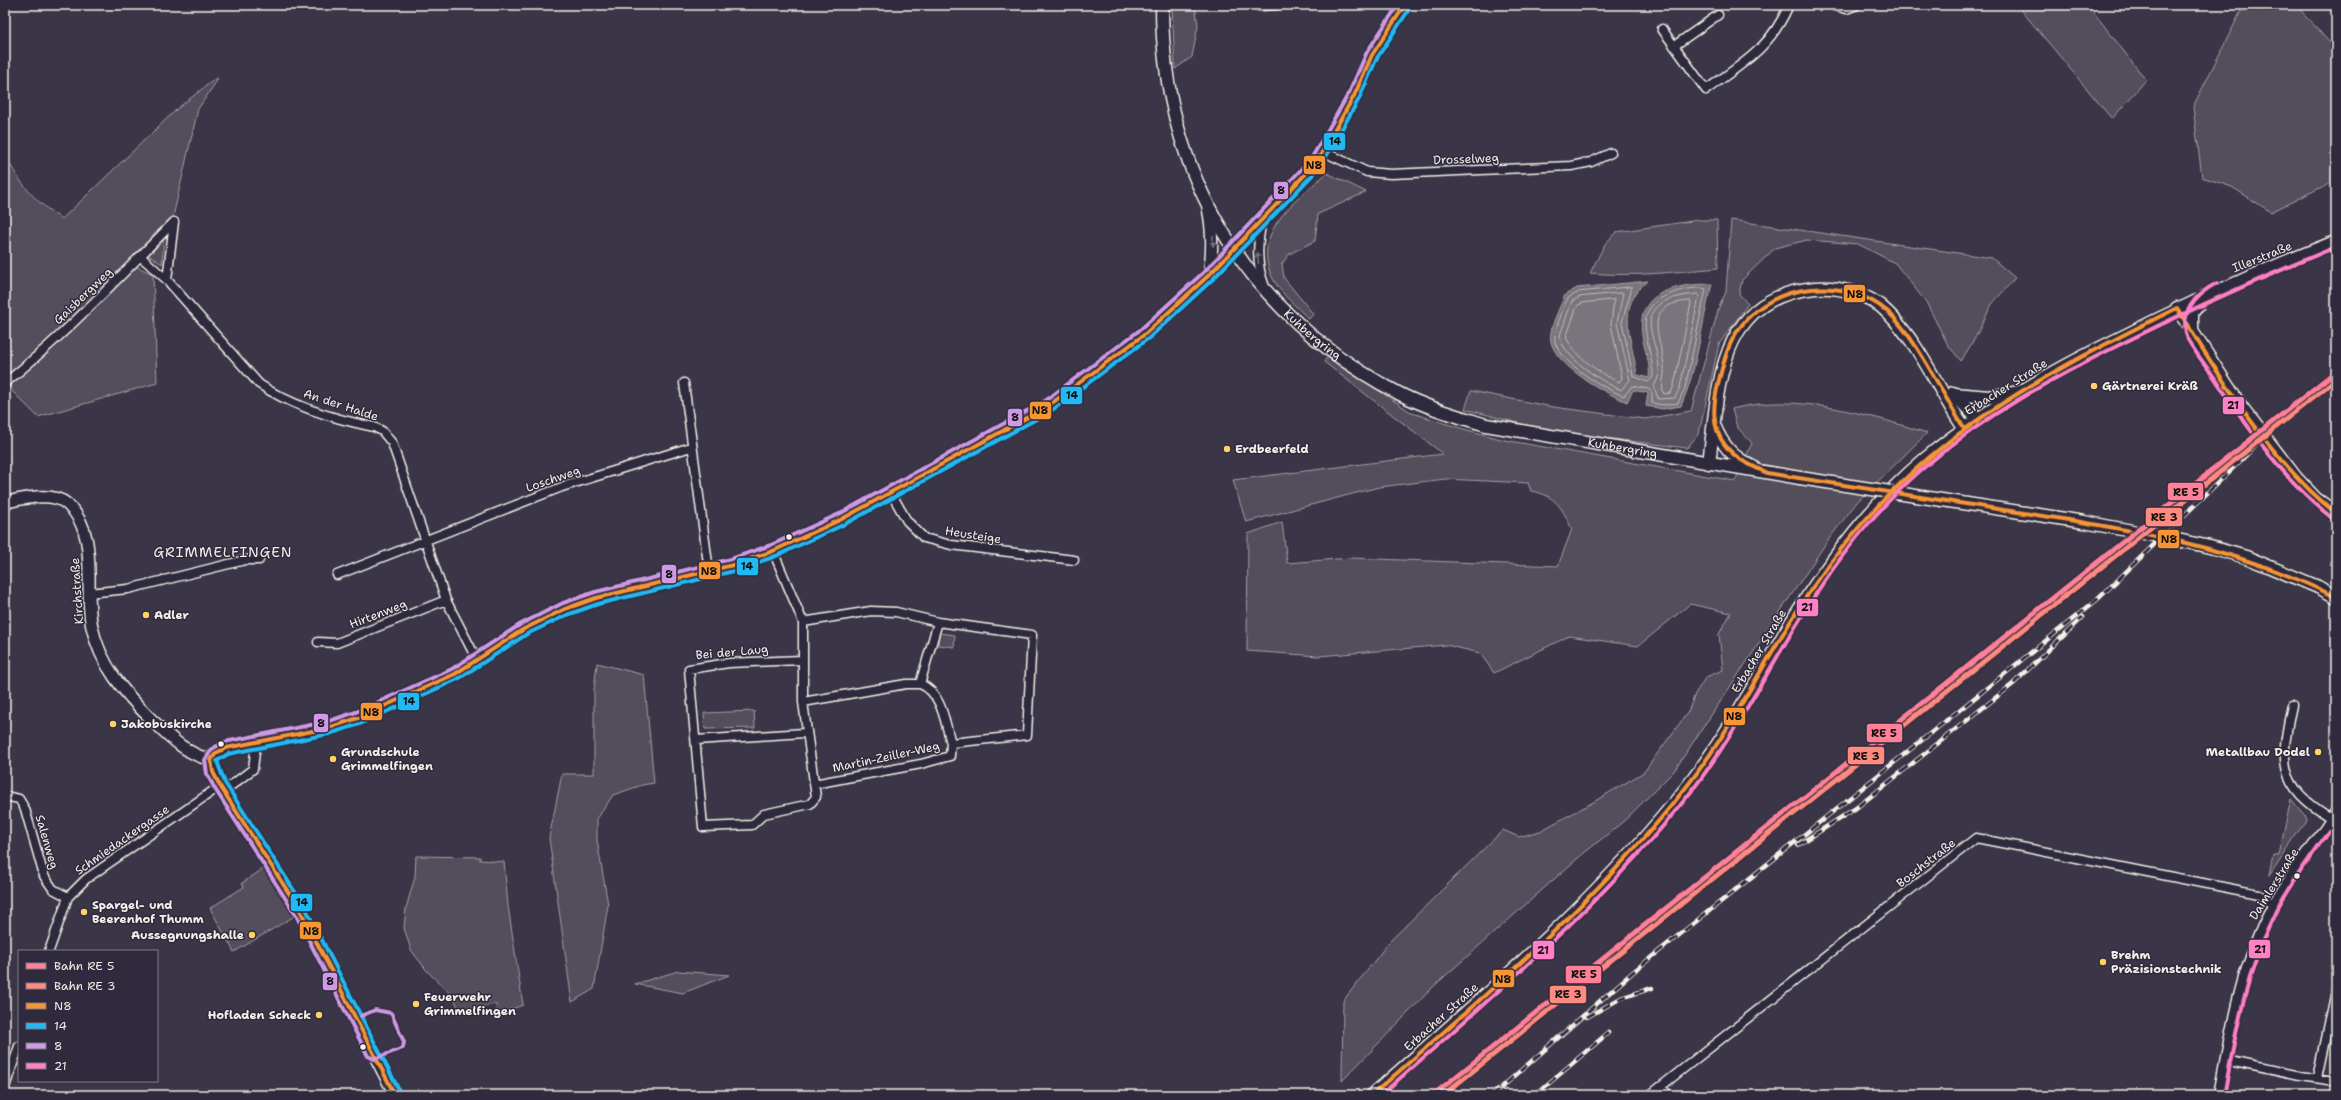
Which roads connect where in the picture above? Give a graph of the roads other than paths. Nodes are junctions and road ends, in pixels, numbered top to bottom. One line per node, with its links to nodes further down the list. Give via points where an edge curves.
1 (1162, 5): 14 (main road, Kuhbergring, via 1165,61 1171,97 1192,170)
2 (1277, 5): 7 (street)
3 (1391, 5): 8 (street)
4 (1788, 5): 11 (street, via 1778,28 1762,48 1706,90)
5 (1831, 5): 6 (street, via 1846,8)
6 (1857, 5)
7 (1259, 6)
8 (1402, 8): 12 (street, via 1372,55 1354,96)
9 (1718, 15): 11 (street)
10 (1662, 29): 11 (street)
11 (1674, 46)
12 (1324, 152): 13 (street, Drosselweg, via 1367,172 1391,174 1571,166 1591,162); 15 (street)
13 (1611, 153)
14 (1208, 207): 17 (main road, Kuhbergring); 19 (street, one-way to 19, via 1213,228)
15 (1262, 220): 17 (street); 21 (street, one-way to 15, via 1261,277 1258,258 1258,238)
16 (2336, 241): 22 (street, Illerstraße)
17 (1234, 249): 19 (street); 21 (main road, Kuhbergring)
18 (140, 256): 20 (street, An der Halde); 20 (street, Gaisbergweg, via 174,222); 26 (street, Gaisbergweg, via 29,364)
19 (1209, 275): 36 (street, via 1145,334 1065,395 1006,431)
20 (167, 280): 39 (street, An der Halde, via 259,384 275,394 317,412 382,431 392,443)
21 (1268, 294): 34 (main road, Kuhbergring, via 1310,334 1360,372 1436,410 1523,433)
22 (2205, 295): 23 (street, Illerstraße); 24 (main road, via 2192,313)
23 (2177, 308): 24 (main road); 28 (street, Erbacher Straße, via 2072,361)
24 (2192, 334): 38 (main road, bridge, via 2240,405 2297,479 2316,499)
25 (1936, 380): 29 (main road); 31 (main road, via 1907,335 1886,311 1859,294 1827,287 1795,290 1766,303 1742,325 1726,353 1718,387); 32 (main road)
26 (5, 383)
27 (684, 383): 33 (street)
28 (2020, 392): 29 (main road, via 1989,397); 30 (street, Erbacher Straße)
29 (1954, 394): 30 (main road)
30 (1977, 418): 32 (street, Erbacher Straße)
31 (1714, 423): 34 (main road); 35 (main road, via 1722,442 1733,455)
32 (1964, 428): 77 (street, Erbacher Straße, via 1914,469 1832,560 1798,610 1723,737 1687,787 1639,842 1550,937)
33 (691, 447): 39 (street, Loschweg, via 562,487); 43 (street)
34 (1709, 463): 35 (main road, Kuhbergring)
35 (1767, 473): 46 (main road, Kuhbergring, bridge, via 2084,522 2210,546 2318,587)
36 (891, 493): 40 (street); 42 (street, Heusteige, via 907,522 924,538 951,545)
37 (5, 502): 45 (street, Kirchstraße, via 40,498 57,499 67,504 78,517 87,544)
38 (2336, 513)
39 (424, 540): 44 (street); 47 (street, An der Halde)
40 (773, 551): 43 (street); 48 (street, Bei der Laug)
41 (259, 560): 45 (street, via 245,560 128,589)
42 (1074, 560)
43 (709, 571): 51 (street, via 596,598 565,609 524,629)
44 (337, 575)
45 (88, 593): 60 (street, Kirchstraße, via 88,607 95,639 115,680 175,742 192,754)
46 (2336, 597)
47 (446, 600): 50 (street, Hirtenweg, via 337,643); 51 (street, An der Halde)
48 (803, 622): 49 (street, Martin-Zeiller-Weg, via 871,611 896,612); 52 (street, Bei der Laug)
49 (938, 622): 53 (street); 59 (street, Martin-Zeiller-Weg, via 1032,635 1027,735)
50 (318, 642)
51 (477, 660): 58 (street, via 455,674 358,718 328,728)
52 (802, 660): 54 (street, Bei der Laug); 57 (street, Bei der Laug, via 729,663 689,669)
53 (920, 684): 54 (street, via 906,684); 59 (street, Martin-Zeiller-Weg, via 929,687 936,697)
54 (803, 702): 56 (street, Bei der Laug)
55 (2292, 704): 65 (street, via 2284,746 2289,778 2308,804)
56 (805, 733): 57 (street); 61 (street, Bei der Laug)
57 (696, 740): 61 (street, Bei der Laug, via 703,827 752,825 764,814 810,804 816,797)
58 (253, 742): 60 (street, via 226,748 216,753); 62 (street, Schmiedackergasse, via 253,769)
59 (951, 743): 61 (street, Martin-Zeiller-Weg, via 950,756)
60 (211, 760): 62 (street, via 213,772)
61 (814, 784)
62 (222, 788): 66 (street, Schmiedackergasse, via 86,879); 76 (street, via 301,912)
63 (5, 796): 66 (street, Salenweg, via 19,799 25,809 44,876 53,889)
64 (2336, 809): 65 (street, Daimlerstraße)
65 (2331, 818): 67 (street, Daimlerstraße)
66 (68, 897): 68 (street, Schmiedackergasse)
67 (2273, 904): 71 (street, Daimlerstraße, via 2252,948 2242,979); 75 (street, Boschstraße, via 2258,894 1976,838)
68 (49, 950)
69 (2336, 991): 72 (street)
70 (18, 1049): 74 (street)
71 (2225, 1060): 72 (street); 80 (street, Daimlerstraße)
72 (2318, 1078): 73 (street)
73 (2336, 1081)
74 (5, 1087)
75 (1660, 1087): 78 (street, Boschstraße); 79 (street)
76 (395, 1095)
77 (1372, 1095)
78 (1650, 1095)
79 (1669, 1095)
80 (2218, 1095)

